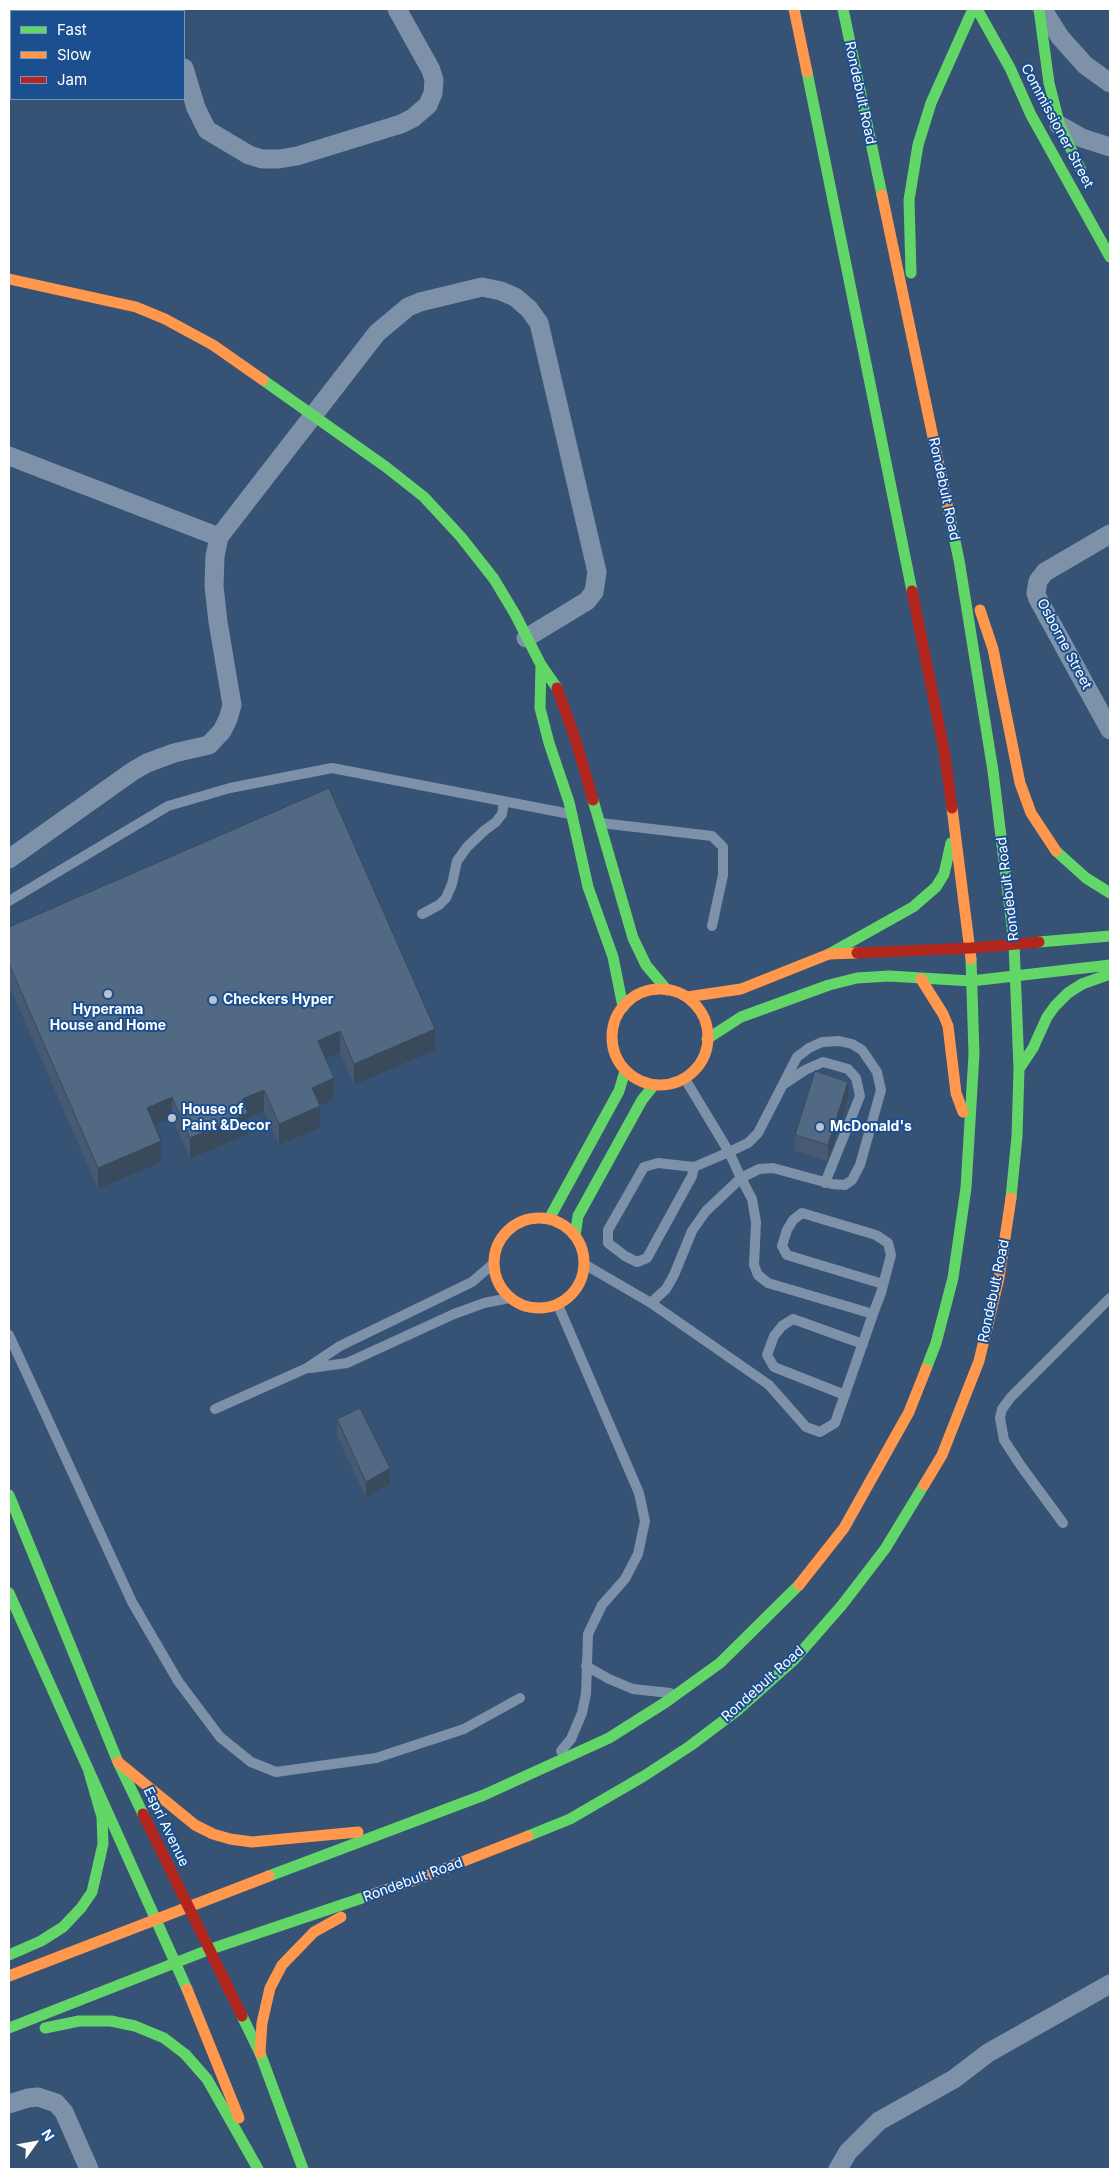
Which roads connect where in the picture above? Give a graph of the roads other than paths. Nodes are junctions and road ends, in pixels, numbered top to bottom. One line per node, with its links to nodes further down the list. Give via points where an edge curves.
1 (397, 9): 9 (street, via 431,70 434,93 428,105 414,118 401,124 297,156 279,159 255,157 211,134 202,122)
2 (794, 9): 27 (main road, via 944,750)
3 (843, 9): 16 (main road, Rondebult Road)
4 (973, 9): 16 (main road, via 930,104 918,145 909,200 911,274)
5 (977, 9): 8 (main road, Commissioner Street)
6 (1039, 9): 11 (main road, Commissioner Street)
7 (1043, 9): 10 (street, via 1060,37 1085,65)
8 (1010, 68): 11 (street, via 1036,102); 14 (main road, Commissioner Street, via 1031,115)
9 (185, 71)
10 (1110, 82)
11 (1060, 126): 12 (street, via 1082,138); 13 (main road, Commissioner Street)
12 (1110, 147)
13 (1088, 182)
14 (1110, 257)
15 (9, 279): 17 (main road, via 136,306 165,319 213,346)
16 (922, 383): 21 (main road, Rondebult Road)
17 (312, 415): 20 (street); 22 (main road, via 424,497 494,579); 22 (street, via 377,333 408,307 482,287 515,297 529,309 539,323 544,341 597,572 594,592 587,601)
18 (9, 456): 20 (street)
19 (1110, 534): 24 (street, Osborne Street, via 1045,572 1036,593)
20 (219, 537): 28 (street, via 214,586 232,706 222,731 209,745 174,753 133,771)
21 (959, 560): 29 (main road, via 991,640 1020,783 1031,813 1060,856); 34 (main road, Rondebult Road, via 993,772)
22 (526, 638): 23 (main road)
23 (541, 665): 26 (main road, via 560,693 576,741); 26 (main road, via 540,708 549,743 560,771)
24 (1110, 730)
25 (504, 802): 26 (lane); 30 (lane, via 332,768 230,788 168,806); 31 (lane, via 502,814 496,822 467,847 457,861 446,898)
26 (586, 818): 32 (lane, via 712,836 723,847 723,875); 42 (main road, via 633,938 646,965); 44 (main road, via 588,887 613,957)
27 (954, 828): 35 (main road); 36 (main road, via 944,874 936,887 913,907)
28 (9, 859)
29 (1110, 893)
30 (9, 901)
31 (422, 914)
32 (712, 926)
33 (1110, 936): 34 (main road)
34 (1014, 943): 35 (main road); 39 (main road, Rondebult Road)
35 (971, 948): 36 (main road); 41 (main road)
36 (829, 954): 43 (main road, via 741,989)
37 (1110, 965): 39 (main road)
38 (1110, 974): 46 (main road, via 1082,984 1062,1000 1048,1017)
39 (1016, 975): 41 (main road); 46 (main road, Rondebult Road)
40 (921, 980): 41 (main road); 45 (main road, via 889,976 857,978 829,985 741,1017); 51 (main road, via 948,1026 956,1093)
41 (972, 981): 51 (main road, via 974,1054)
42 (666, 990): 43 (main road); 44 (main road, via 645,992)
43 (686, 997): 45 (main road, via 701,1013 706,1023)
44 (623, 1007): 47 (main road, via 615,1020 612,1042)
45 (707, 1039): 48 (main road, via 705,1055)
46 (1019, 1069): 81 (main road, Rondebult Road, via 1010,1209 1000,1278 979,1360 942,1455 885,1549 794,1660 739,1709 690,1746 570,1819)
47 (625, 1071): 49 (main road); 56 (main road, via 620,1091)
48 (685, 1079): 49 (main road, via 675,1084); 52 (lane)
49 (654, 1085): 57 (main road, via 642,1100 578,1216)
50 (781, 1086): 52 (lane, via 758,1133 748,1144); 55 (lane, via 823,1062 848,1069 856,1078 860,1096); 55 (lane, via 797,1057 822,1042 852,1044 862,1050 877,1072 881,1090 860,1165 852,1180 845,1184)
51 (970, 1130): 75 (main road, via 966,1188 953,1278 936,1343 909,1412 844,1528 806,1578 720,1663)
52 (728, 1152): 53 (lane); 54 (lane)
53 (694, 1167): 53 (lane, via 658,1163 644,1167 608,1230 608,1243 637,1262 647,1258)
54 (741, 1178): 55 (lane, via 759,1169 773,1168); 63 (lane, via 706,1211 692,1231 666,1289); 65 (lane, via 752,1199 756,1222 754,1265 758,1275 768,1284)
55 (826, 1183)
56 (549, 1219): 57 (main road, via 568,1228); 58 (main road, via 529,1219 511,1228 498,1243)
57 (574, 1236): 59 (main road)
58 (494, 1263): 61 (main road, via 498,1283); 68 (lane, via 472,1282 340,1346)
59 (584, 1264): 63 (lane); 64 (main road, via 574,1292)
60 (883, 1284): 60 (lane, via 787,1255 782,1246 793,1220 802,1213 876,1235 888,1242 892,1255); 65 (lane)
61 (510, 1298): 64 (main road, via 534,1308); 68 (lane, via 454,1314 347,1362)
62 (1110, 1298): 72 (lane, via 1011,1397 1000,1418 1004,1440)
63 (651, 1303): 69 (lane, via 769,1385 806,1427 820,1432 835,1423)
64 (558, 1305): 74 (lane, via 639,1493 646,1521 638,1554 625,1579 602,1605 588,1634)
65 (872, 1314): 67 (lane)
66 (9, 1335): 76 (lane, via 132,1602 178,1681 220,1737 251,1762 276,1772 376,1758 464,1729)
67 (862, 1344): 69 (lane); 69 (lane, via 793,1319 774,1336 767,1355 774,1367)
68 (307, 1368): 70 (lane)
69 (845, 1395)
70 (215, 1409)
71 (9, 1495): 77 (main road, Espri Avenue)
72 (1063, 1523)
73 (9, 1594): 79 (main road)
74 (586, 1666): 75 (lane, via 633,1689); 78 (lane, via 582,1714 571,1738)
75 (677, 1694): 78 (main road, via 609,1738)
76 (520, 1698)
77 (118, 1762): 80 (main road, via 195,1825 230,1839 252,1842); 82 (main road, Espri Avenue)
78 (548, 1767): 80 (main road)
79 (89, 1772): 83 (main road); 85 (main road, via 102,1817 103,1844 92,1892 63,1927)
80 (392, 1829): 82 (main road)
81 (418, 1878): 84 (main road, Rondebult Road); 91 (main road, via 326,1924 293,1952 270,1988 262,2023)
82 (188, 1906): 83 (main road); 84 (main road, Espri Avenue)
83 (156, 1918): 86 (main road); 87 (main road)
84 (208, 1950): 86 (main road, Rondebult Road); 91 (main road, Espri Avenue)
85 (9, 1955)
86 (177, 1963): 89 (main road, Rondebult Road); 94 (main road)
87 (9, 1976)
88 (1110, 1984): 96 (street, via 988,2053 954,2079 879,2121 848,2152)
89 (9, 2028)
90 (9, 2036): 94 (main road, via 78,2021 103,2021 135,2026 164,2038 207,2078)
91 (260, 2054): 95 (main road, Espri Avenue)
92 (9, 2104): 93 (street, via 38,2097 56,2103 64,2112)
93 (89, 2169)
94 (259, 2169)
95 (303, 2169)
96 (838, 2169)

